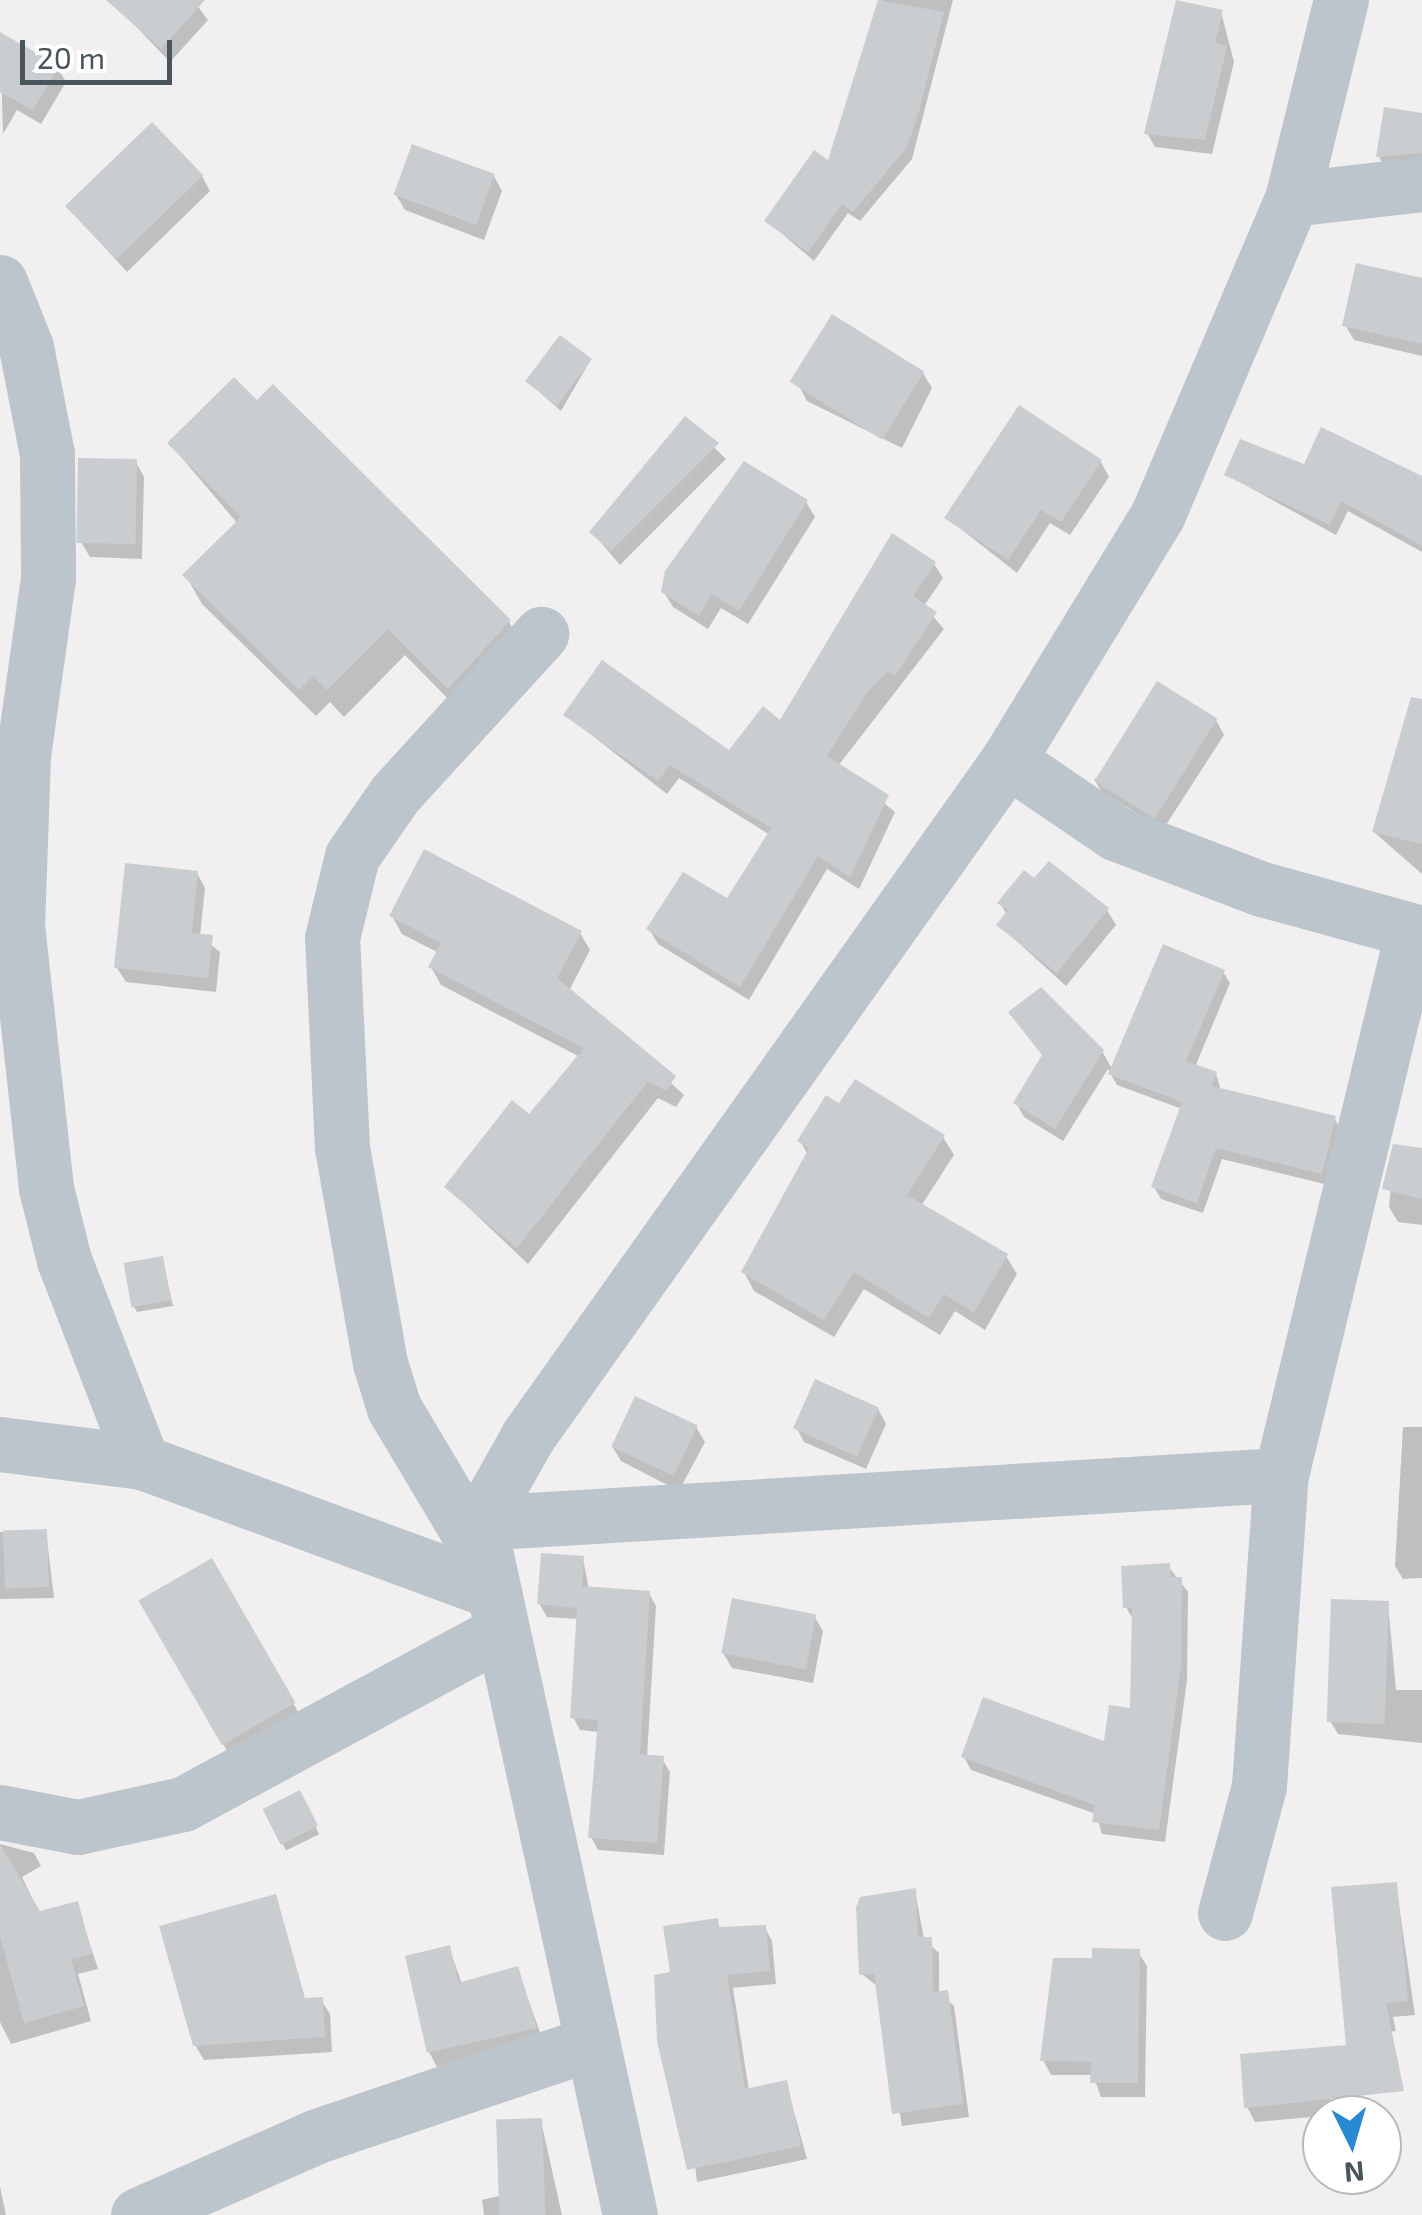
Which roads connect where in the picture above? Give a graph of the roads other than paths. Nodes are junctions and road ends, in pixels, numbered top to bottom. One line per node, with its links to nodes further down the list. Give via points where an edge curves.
1 (1341, 0): 3 (street)
2 (1422, 184): 3 (street)
3 (1292, 199): 6 (street, via 1158,514)
4 (0, 282): 9 (street, via 26,346 47,454 48,578 23,756 17,925 34,1100 64,1260)
5 (542, 634): 11 (street, via 395,794 352,856 332,938 342,1148 380,1362 394,1408)
6 (1008, 760): 7 (street, via 1115,833); 11 (street, via 528,1436)
7 (1417, 933): 10 (street)
8 (0, 1444): 9 (street)
9 (142, 1462): 11 (street)
10 (1281, 1475): 11 (street); 13 (street, via 1259,1786)
11 (487, 1576): 12 (street, via 182,1804 78,1827); 14 (street)
12 (0, 1812)
13 (1225, 1913)
14 (588, 2044): 15 (street, via 317,2136); 16 (street)
15 (138, 2215)
16 (630, 2215)

